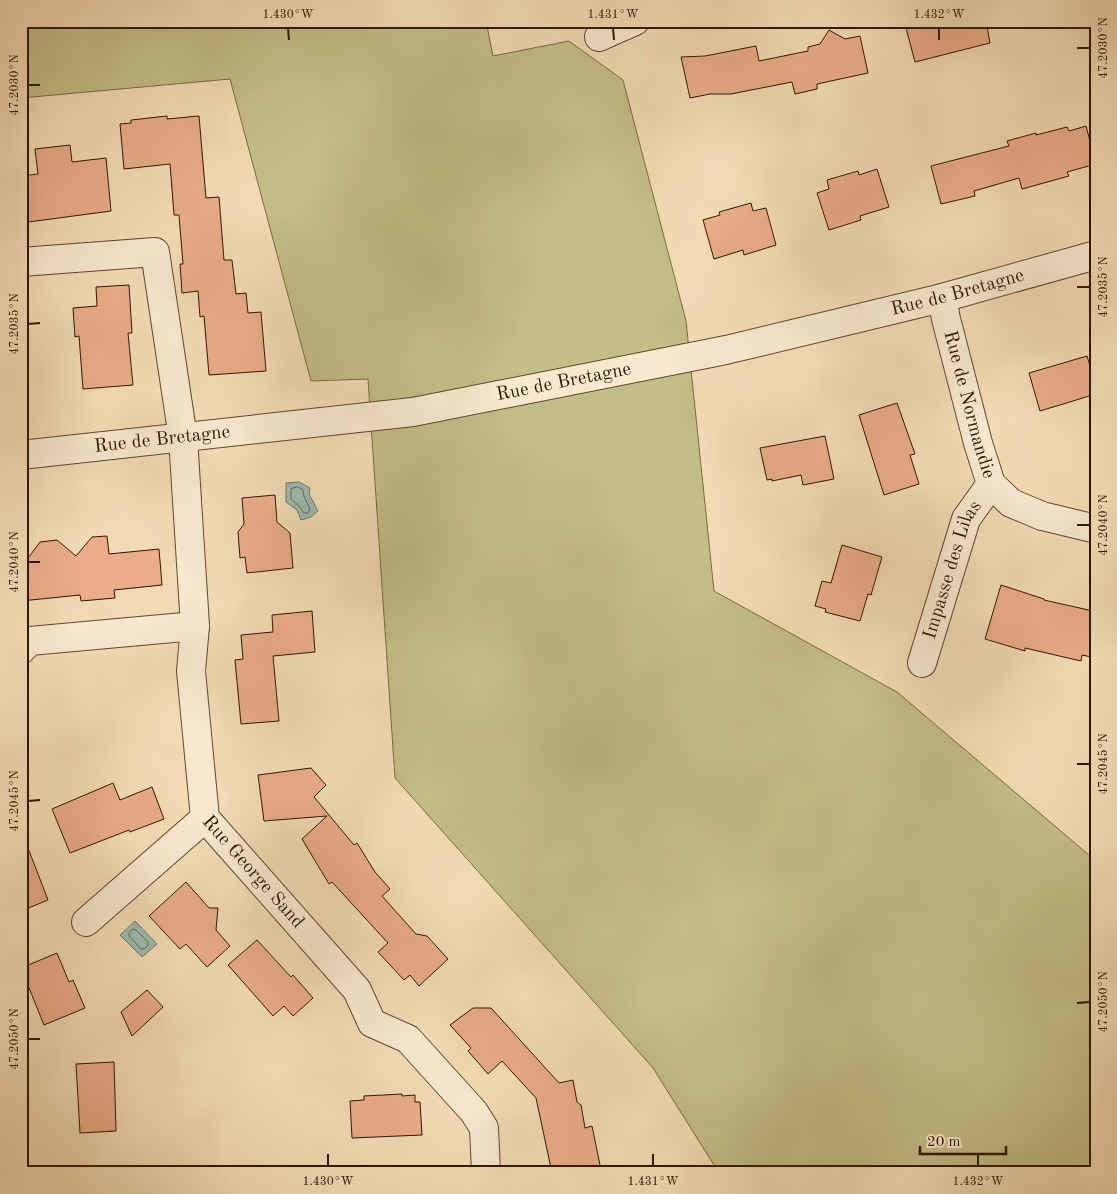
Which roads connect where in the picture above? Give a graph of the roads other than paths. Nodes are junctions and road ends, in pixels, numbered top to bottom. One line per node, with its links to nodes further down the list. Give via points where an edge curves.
1 (635, 21): 2 (street)
2 (600, 38)
3 (1096, 255): 5 (street, Rue de Bretagne)
4 (21, 262): 6 (street, Rue George Sand, via 155,252)
5 (942, 298): 6 (street, Rue de Bretagne, via 726,350 413,412); 8 (street, Rue de Normandie)
6 (183, 438): 7 (street, Rue de Bretagne); 10 (street, Rue George Sand)
7 (21, 455)
8 (991, 484): 9 (street, Rue de Normandie, via 1011,504 1042,516); 12 (street, Impasse des Lilas, via 966,519)
9 (1096, 529)
10 (195, 626): 11 (street, via 30,641); 13 (street, Rue George Sand, via 190,671)
11 (21, 650)
12 (922, 663)
13 (205, 818): 14 (street); 15 (street, Rue George Sand, via 357,990 372,1023 408,1039 474,1112 484,1128)
14 (86, 922)
15 (486, 1172)

